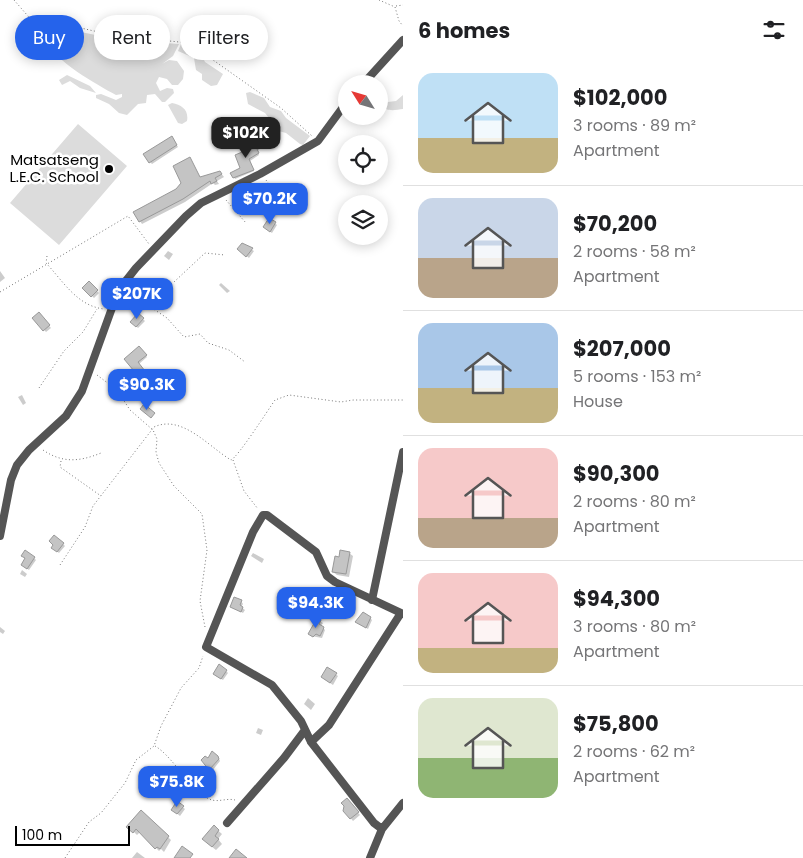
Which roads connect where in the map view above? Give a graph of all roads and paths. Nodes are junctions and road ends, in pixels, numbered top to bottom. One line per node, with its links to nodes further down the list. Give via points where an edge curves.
1 (14, 0): 9 (path, via 34,23 81,28 111,36 189,44 281,108)
2 (379, 0): 4 (path)
3 (403, 5): 4 (path)
4 (395, 7): 5 (path)
5 (403, 26)
6 (403, 40): 7 (street)
7 (371, 75)
8 (338, 114): 9 (street)
9 (318, 140): 10 (street)
10 (262, 173): 11 (street); 12 (path)
11 (224, 192): 13 (path, via 226,200); 14 (street, via 201,203)
12 (277, 195)
13 (246, 223)
14 (153, 249): 17 (path, via 128,216); 18 (street)
15 (225, 255): 20 (path, via 205,253 174,282)
16 (47, 256): 17 (path)
17 (46, 263): 19 (path); 21 (path, via 86,304)
18 (121, 287): 20 (path); 22 (street)
19 (0, 292)
20 (139, 301): 23 (path, via 167,318 184,337 200,334 208,343 229,350)
21 (97, 308): 22 (path); 25 (path, via 83,332 64,351)
22 (112, 308): 24 (street)
23 (245, 362)
24 (90, 370): 27 (path, via 117,390 126,406); 28 (street, via 82,391 66,416)
25 (39, 388)
26 (403, 400): 32 (path, via 341,402 280,396)
27 (154, 430): 32 (path, via 159,425 172,424 194,433); 33 (path); 39 (path, via 159,464 174,486 202,514 207,550 200,600 203,624)
28 (35, 445): 31 (path); 35 (street, via 17,465 11,480)
29 (403, 452): 37 (street)
30 (100, 454): 31 (path)
31 (61, 460): 33 (path, via 60,467)
32 (233, 460): 34 (path, via 244,490)
33 (101, 496): 36 (path, via 93,506 86,527)
34 (263, 515): 37 (street, via 316,552 327,576); 39 (street)
35 (0, 536)
36 (60, 565)
37 (372, 600): 38 (street)
38 (402, 614): 42 (street, via 329,725)
39 (211, 635): 40 (street)
40 (206, 647): 41 (street, via 272,685); 43 (path, via 199,668 181,688)
41 (305, 730): 42 (street); 45 (street)
42 (311, 742): 47 (street)
43 (154, 746): 45 (path, via 164,752 204,796 213,800 235,800); 48 (path, via 136,760 124,783 101,813 89,822)
44 (403, 803): 47 (street)
45 (244, 805): 46 (street)
46 (228, 824)
47 (382, 829): 49 (street)
48 (65, 858)
49 (370, 858)

